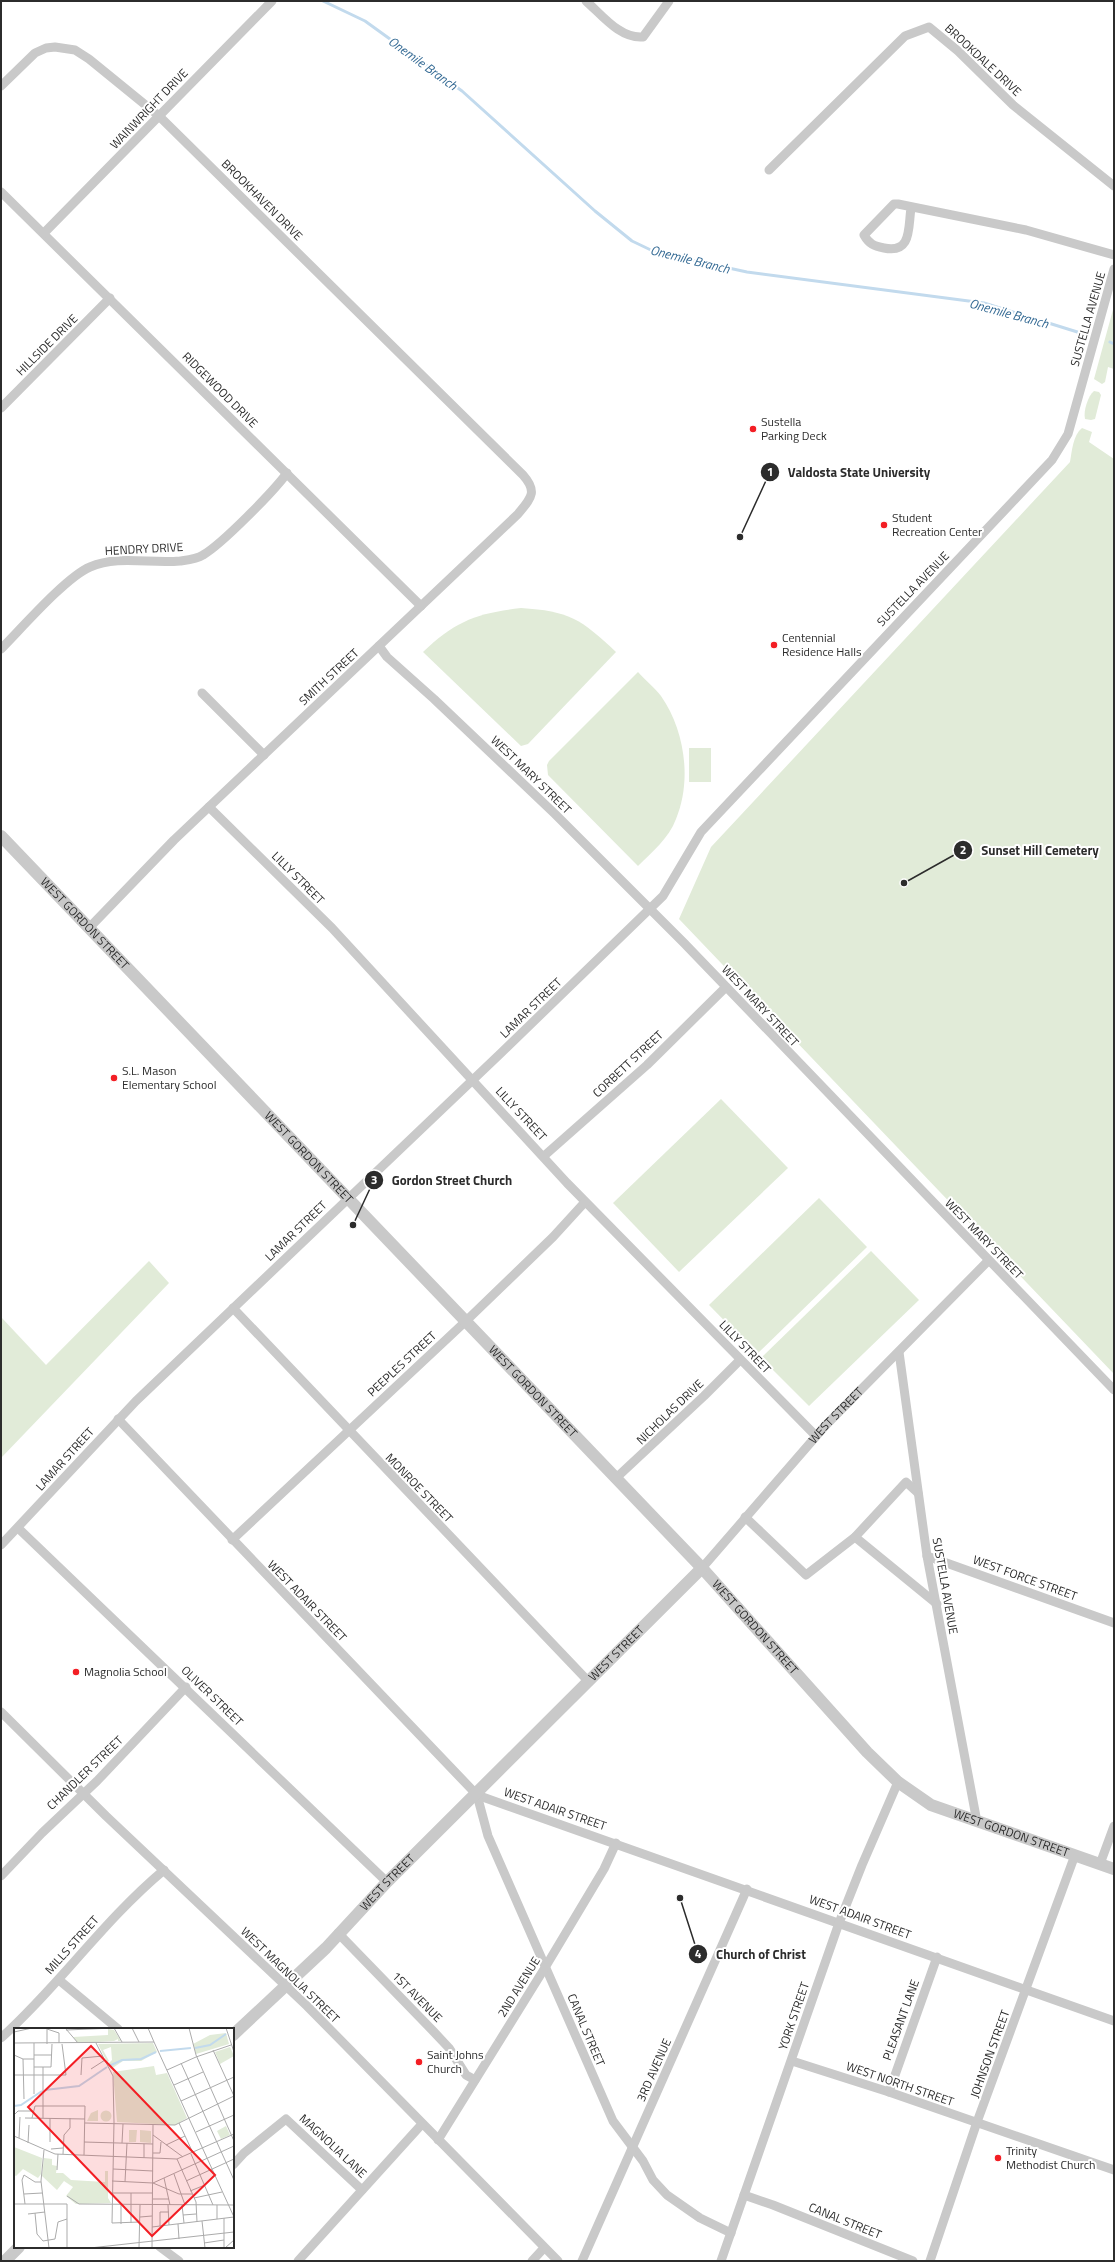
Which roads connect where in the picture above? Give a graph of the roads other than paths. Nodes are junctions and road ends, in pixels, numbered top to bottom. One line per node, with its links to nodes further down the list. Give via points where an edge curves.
1 (272, 1): 5 (street, WAINWRIGHT DRIVE)
2 (586, 1): 3 (street, via 624,34 635,38 643,37)
3 (669, 1)
4 (3, 81): 5 (street, BROOKHAVEN DRIVE, via 35,53 46,48 66,47 84,56)
5 (159, 116): 10 (street, WAINWRIGHT DRIVE); 15 (street, BROOKHAVEN DRIVE)
6 (769, 170): 7 (street, BROOKDALE DRIVE, via 905,36 929,27 958,51 1013,105)
7 (1114, 186)
8 (1, 192): 10 (street, RIDGEWOOD DRIVE)
9 (911, 208): 9 (street, via 906,243 902,248 894,250 868,242 864,235 894,204); 11 (street, via 1026,230)
10 (44, 233): 13 (street, RIDGEWOOD DRIVE)
11 (1114, 256)
12 (1114, 269): 24 (street, SUSTELLA AVENUE, via 1068,434 1052,460 701,832 663,896)
13 (110, 298): 14 (street, HILLSIDE DRIVE); 16 (street, RIDGEWOOD DRIVE)
14 (1, 408)
15 (487, 439): 17 (street, SMITH STREET, via 527,480 532,488 531,498 518,514)
16 (287, 473): 17 (street, RIDGEWOOD DRIVE); 19 (street, HENDRY DRIVE, via 236,527 202,556 179,561 102,563 89,567 80,572)
17 (421, 606): 18 (street, SMITH STREET)
18 (379, 646): 21 (street, SMITH STREET); 24 (street, WEST MARY STREET)
19 (1, 649)
20 (202, 693): 21 (street)
21 (264, 755): 22 (street, SMITH STREET)
22 (209, 808): 25 (street, SMITH STREET, via 138,876); 27 (street, LILLY STREET, via 332,928)
23 (1, 836): 25 (street, WEST GORDON STREET)
24 (649, 908): 26 (street, WEST MARY STREET); 27 (street, LAMAR STREET)
25 (89, 928): 29 (street, WEST GORDON STREET)
26 (726, 987): 28 (street, CORBETT STREET, via 648,1065); 31 (street, WEST MARY STREET)
27 (472, 1080): 28 (street, LILLY STREET); 29 (street, LAMAR STREET)
28 (544, 1156): 30 (street, LILLY STREET)
29 (347, 1197): 32 (street, LAMAR STREET); 33 (street, WEST GORDON STREET)
30 (586, 1202): 33 (street, PEEPLES STREET); 35 (street, LILLY STREET)
31 (988, 1261): 34 (street, WEST STREET); 36 (street, WEST MARY STREET)
32 (233, 1308): 37 (street, LAMAR STREET); 38 (street, MONROE STREET)
33 (466, 1321): 38 (street, PEEPLES STREET); 40 (street, WEST GORDON STREET)
34 (899, 1352): 39 (street, WEST STREET); 41 (street, SUSTELLA AVENUE)
35 (740, 1360): 39 (street, LILLY STREET); 40 (street, NICHOLAS DRIVE)
36 (1114, 1390)
37 (118, 1419): 43 (street, LAMAR STREET); 45 (street, WEST ADAIR STREET)
38 (348, 1431): 45 (street, PEEPLES STREET); 51 (street, MONROE STREET)
39 (816, 1436): 42 (street, WEST STREET)
40 (615, 1479): 48 (street, WEST GORDON STREET)
41 (918, 1494): 44 (street, via 906,1482); 47 (street, SUSTELLA AVENUE)
42 (745, 1517): 44 (street, via 806,1575); 48 (street, WEST STREET)
43 (18, 1528): 46 (street, LAMAR STREET); 52 (street, OLIVER STREET)
44 (855, 1537): 49 (street)
45 (232, 1540): 56 (street, WEST ADAIR STREET)
46 (1, 1545)
47 (927, 1556): 49 (street, SUSTELLA AVENUE); 50 (street, WEST FORCE STREET)
48 (702, 1568): 51 (street, WEST STREET); 54 (street, WEST GORDON STREET, via 867,1752)
49 (937, 1604): 57 (street, SUSTELLA AVENUE)
50 (1114, 1624)
51 (588, 1682): 56 (street, WEST STREET)
52 (186, 1687): 55 (street, CHANDLER STREET); 65 (street, OLIVER STREET)
53 (1, 1712): 55 (street, WEST MAGNOLIA STREET)
54 (898, 1782): 57 (street, WEST GORDON STREET, via 931,1805); 67 (street, YORK STREET)
55 (84, 1793): 63 (street, WEST MAGNOLIA STREET); 64 (street, CHANDLER STREET)
56 (477, 1795): 59 (street, WEST ADAIR STREET); 65 (street, WEST STREET); 70 (street, CANAL STREET, via 488,1836)
57 (977, 1822): 60 (street, WEST GORDON STREET)
58 (1114, 1826): 61 (street)
59 (616, 1843): 66 (street, WEST ADAIR STREET); 70 (street, 2ND AVENUE, via 604,1869)
60 (1074, 1855): 61 (street, WEST GORDON STREET); 73 (street, JOHNSON STREET)
61 (1100, 1864): 62 (street, WEST GORDON STREET)
62 (1114, 1869)
63 (164, 1870): 71 (street, MILLS STREET, via 132,1897); 72 (street, WEST MAGNOLIA STREET)
64 (1, 1876)
65 (388, 1882): 68 (street, WEST STREET)
66 (747, 1889): 67 (street, WEST ADAIR STREET); 84 (street, 3RD AVENUE)
67 (839, 1923): 69 (street, WEST ADAIR STREET); 78 (street, YORK STREET)
68 (338, 1933): 72 (street, WEST STREET, via 326,1948); 79 (street, 1ST AVENUE, via 444,2043 466,2075)
69 (937, 1958): 73 (street, WEST ADAIR STREET); 80 (street, PLEASANT LANE)
70 (546, 1966): 79 (street, 2ND AVENUE); 84 (street, CANAL STREET, via 613,2121)
71 (59, 1980): 75 (street); 76 (street, MILLS STREET)
72 (284, 1985): 77 (street, WEST STREET); 82 (street, WEST MAGNOLIA STREET)
73 (1026, 1989): 74 (street, WEST ADAIR STREET); 81 (street, JOHNSON STREET)
74 (1114, 2021)
75 (117, 2028)
76 (3, 2032)
77 (234, 2034)
78 (792, 2061): 80 (street, WEST NORTH STREET); 88 (street, YORK STREET)
79 (475, 2080): 83 (street, 2ND AVENUE)
80 (889, 2092): 81 (street, WEST NORTH STREET)
81 (977, 2122): 86 (street, WEST NORTH STREET); 101 (street, JOHNSON STREET)
82 (422, 2124): 83 (street, WEST MAGNOLIA STREET); 87 (street)
83 (438, 2140): 92 (street, WEST MAGNOLIA STREET)
84 (632, 2147): 89 (street, CANAL STREET, via 652,2180 667,2195 700,2218); 98 (street, 3RD AVENUE)
85 (234, 2164): 87 (street, MAGNOLIA LANE, via 244,2152 286,2119)
86 (1114, 2170)
87 (362, 2190): 95 (street)
88 (744, 2195): 89 (street, YORK STREET); 100 (street, CANAL STREET)
89 (731, 2233): 99 (street, YORK STREET)
90 (18, 2248): 93 (street)
91 (162, 2248): 94 (street)
92 (544, 2248): 96 (street); 97 (street, WEST MAGNOLIA STREET)
93 (5, 2261)
94 (179, 2261)
95 (298, 2261)
96 (532, 2261)
97 (558, 2261)
98 (582, 2261)
99 (721, 2261)
100 (913, 2261)
101 (930, 2261)

